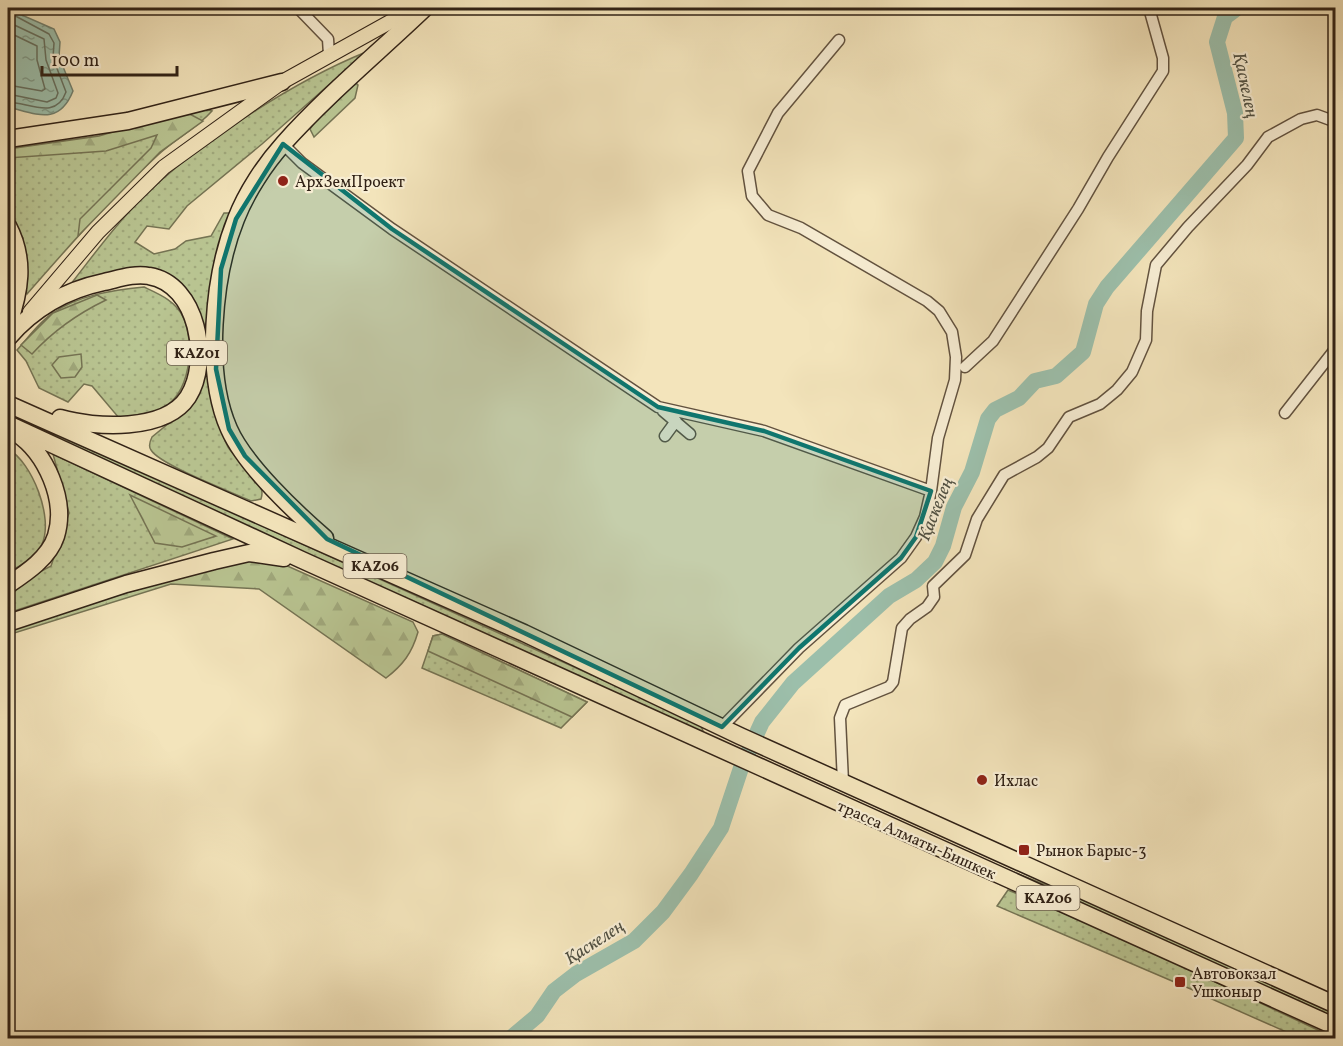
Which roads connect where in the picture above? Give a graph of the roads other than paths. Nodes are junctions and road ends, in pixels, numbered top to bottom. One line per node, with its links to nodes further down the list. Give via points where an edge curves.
1 (298, 8): 6 (street, via 328,39)
2 (415, 8): 6 (main road)
3 (425, 8): 10 (highway)
4 (1149, 8): 15 (street, via 1163,71 993,341)
5 (839, 40): 23 (street, via 778,113 748,171 752,196 768,215 801,228 939,311 955,342 955,380 938,438)
6 (329, 55): 7 (main road)
7 (282, 82): 9 (highway, via 128,121); 12 (main road, via 164,167)
8 (1334, 117): 29 (street, via 1317,115 1301,119 1268,137 1156,265 1146,340 1132,372 1100,404 1069,417 1037,457 1004,475 977,519 965,555 933,586 934,597 927,607 902,628 893,682 844,705 840,718)
9 (8, 140)
10 (284, 144): 17 (street, via 302,163 398,233); 25 (highway, via 254,185 236,219 220,269 215,339 222,402 229,429 245,456 327,539)
11 (8, 226): 12 (highway, via 18,252 20,272)
12 (15, 323): 13 (highway, KАZ01); 16 (highway, KАZ01, via 60,296 90,285 149,276 167,282 189,304 198,346 188,396 167,415 148,421 113,426 77,423)
13 (8, 338)
14 (1335, 348): 18 (street)
15 (965, 368)
16 (8, 403): 25 (highway, KАZ06)
17 (658, 407): 19 (street); 23 (street, via 764,431)
18 (1285, 413)
19 (676, 421): 21 (street); 22 (street)
20 (8, 426): 24 (highway, KАZ06); 26 (highway, via 40,457 53,483 58,515 56,536 43,558)
21 (690, 434)
22 (666, 436)
23 (931, 491): 28 (street, via 925,517 901,558 799,648)
24 (302, 560): 27 (highway, via 249,553 126,584); 31 (highway, трасса Алматы-Бишкек / KАZ06)
25 (367, 562): 28 (highway, KАZ06)
26 (8, 585)
27 (8, 623)
28 (722, 727): 29 (highway, трасса Алматы-Бишкек / KАZ06)
29 (843, 782): 30 (highway, трасса Алматы-Бишкек / KАZ06)
30 (900, 808): 31 (highway); 32 (highway, трасса Алматы-Бишкек / KАZ06)
31 (892, 827): 33 (highway, трасса Алматы-Бишкек / KАZ06)
32 (1335, 1005)
33 (1335, 1027)

